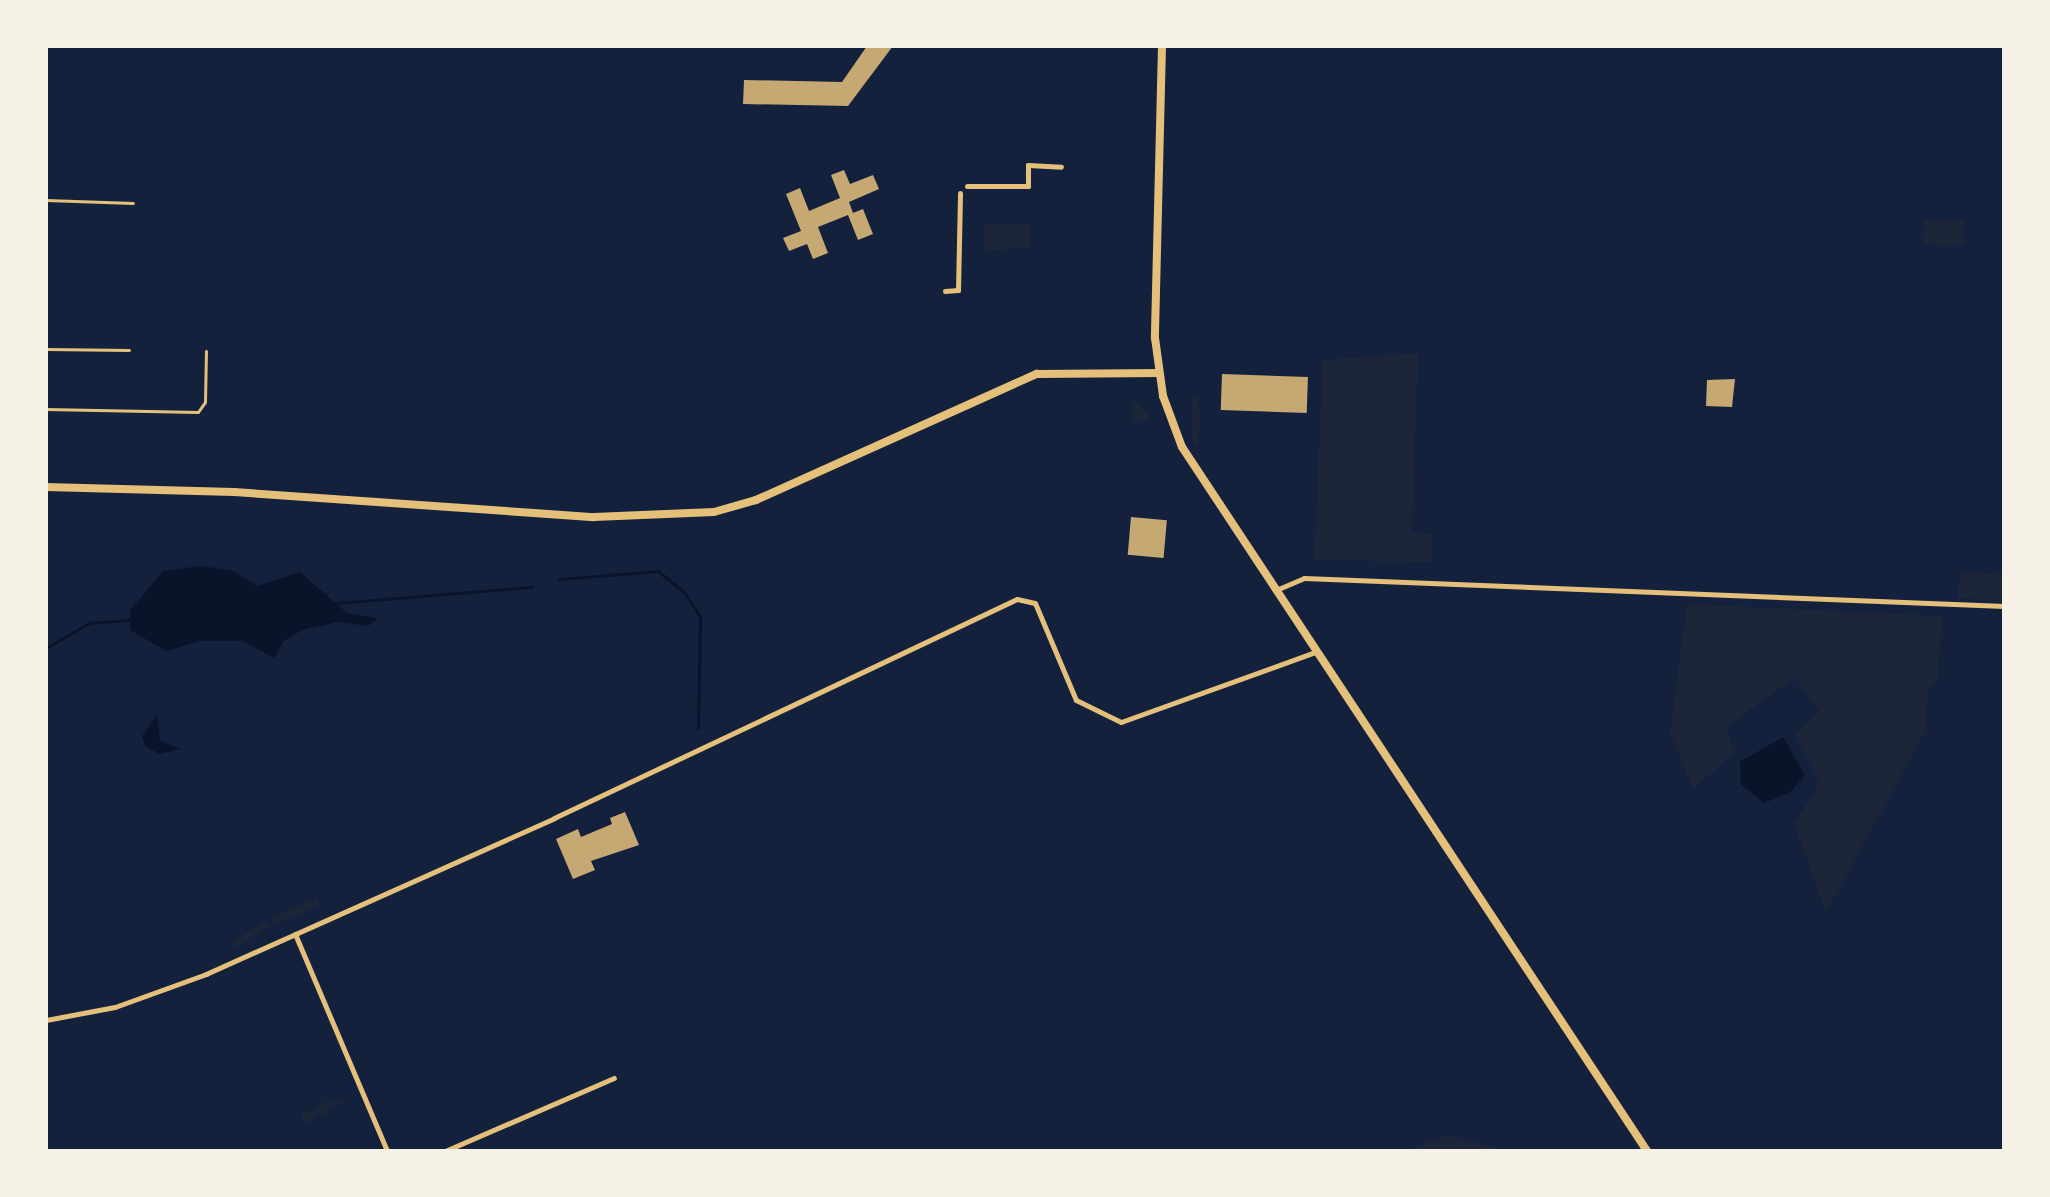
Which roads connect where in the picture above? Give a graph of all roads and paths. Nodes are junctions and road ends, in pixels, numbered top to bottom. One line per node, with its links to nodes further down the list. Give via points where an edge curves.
1 (1162, 46): 11 (main road)
2 (1061, 167): 3 (street, via 1028,165 1028,186)
3 (967, 186)
4 (960, 193): 7 (street, via 958,290)
5 (46, 200): 6 (lane)
6 (133, 203)
7 (945, 291)
8 (46, 349): 9 (lane)
9 (129, 350)
10 (206, 351): 12 (lane, via 205,402 198,412)
11 (1159, 373): 13 (main road, via 1037,374 756,500 714,512 594,517 234,492); 14 (main road, via 1168,416 1192,468)
12 (46, 409)
13 (46, 487)
14 (1275, 591): 15 (street, via 1304,578); 16 (main road)
15 (2004, 606)
16 (1315, 652): 17 (street, via 1121,722 1076,700 1038,608 1027,598 1017,599 597,799); 22 (main road)
17 (295, 934): 18 (street, via 115,1007); 20 (street)
18 (46, 1020)
19 (614, 1078): 21 (street)
20 (387, 1151)
21 (445, 1151)
22 (1647, 1151)

